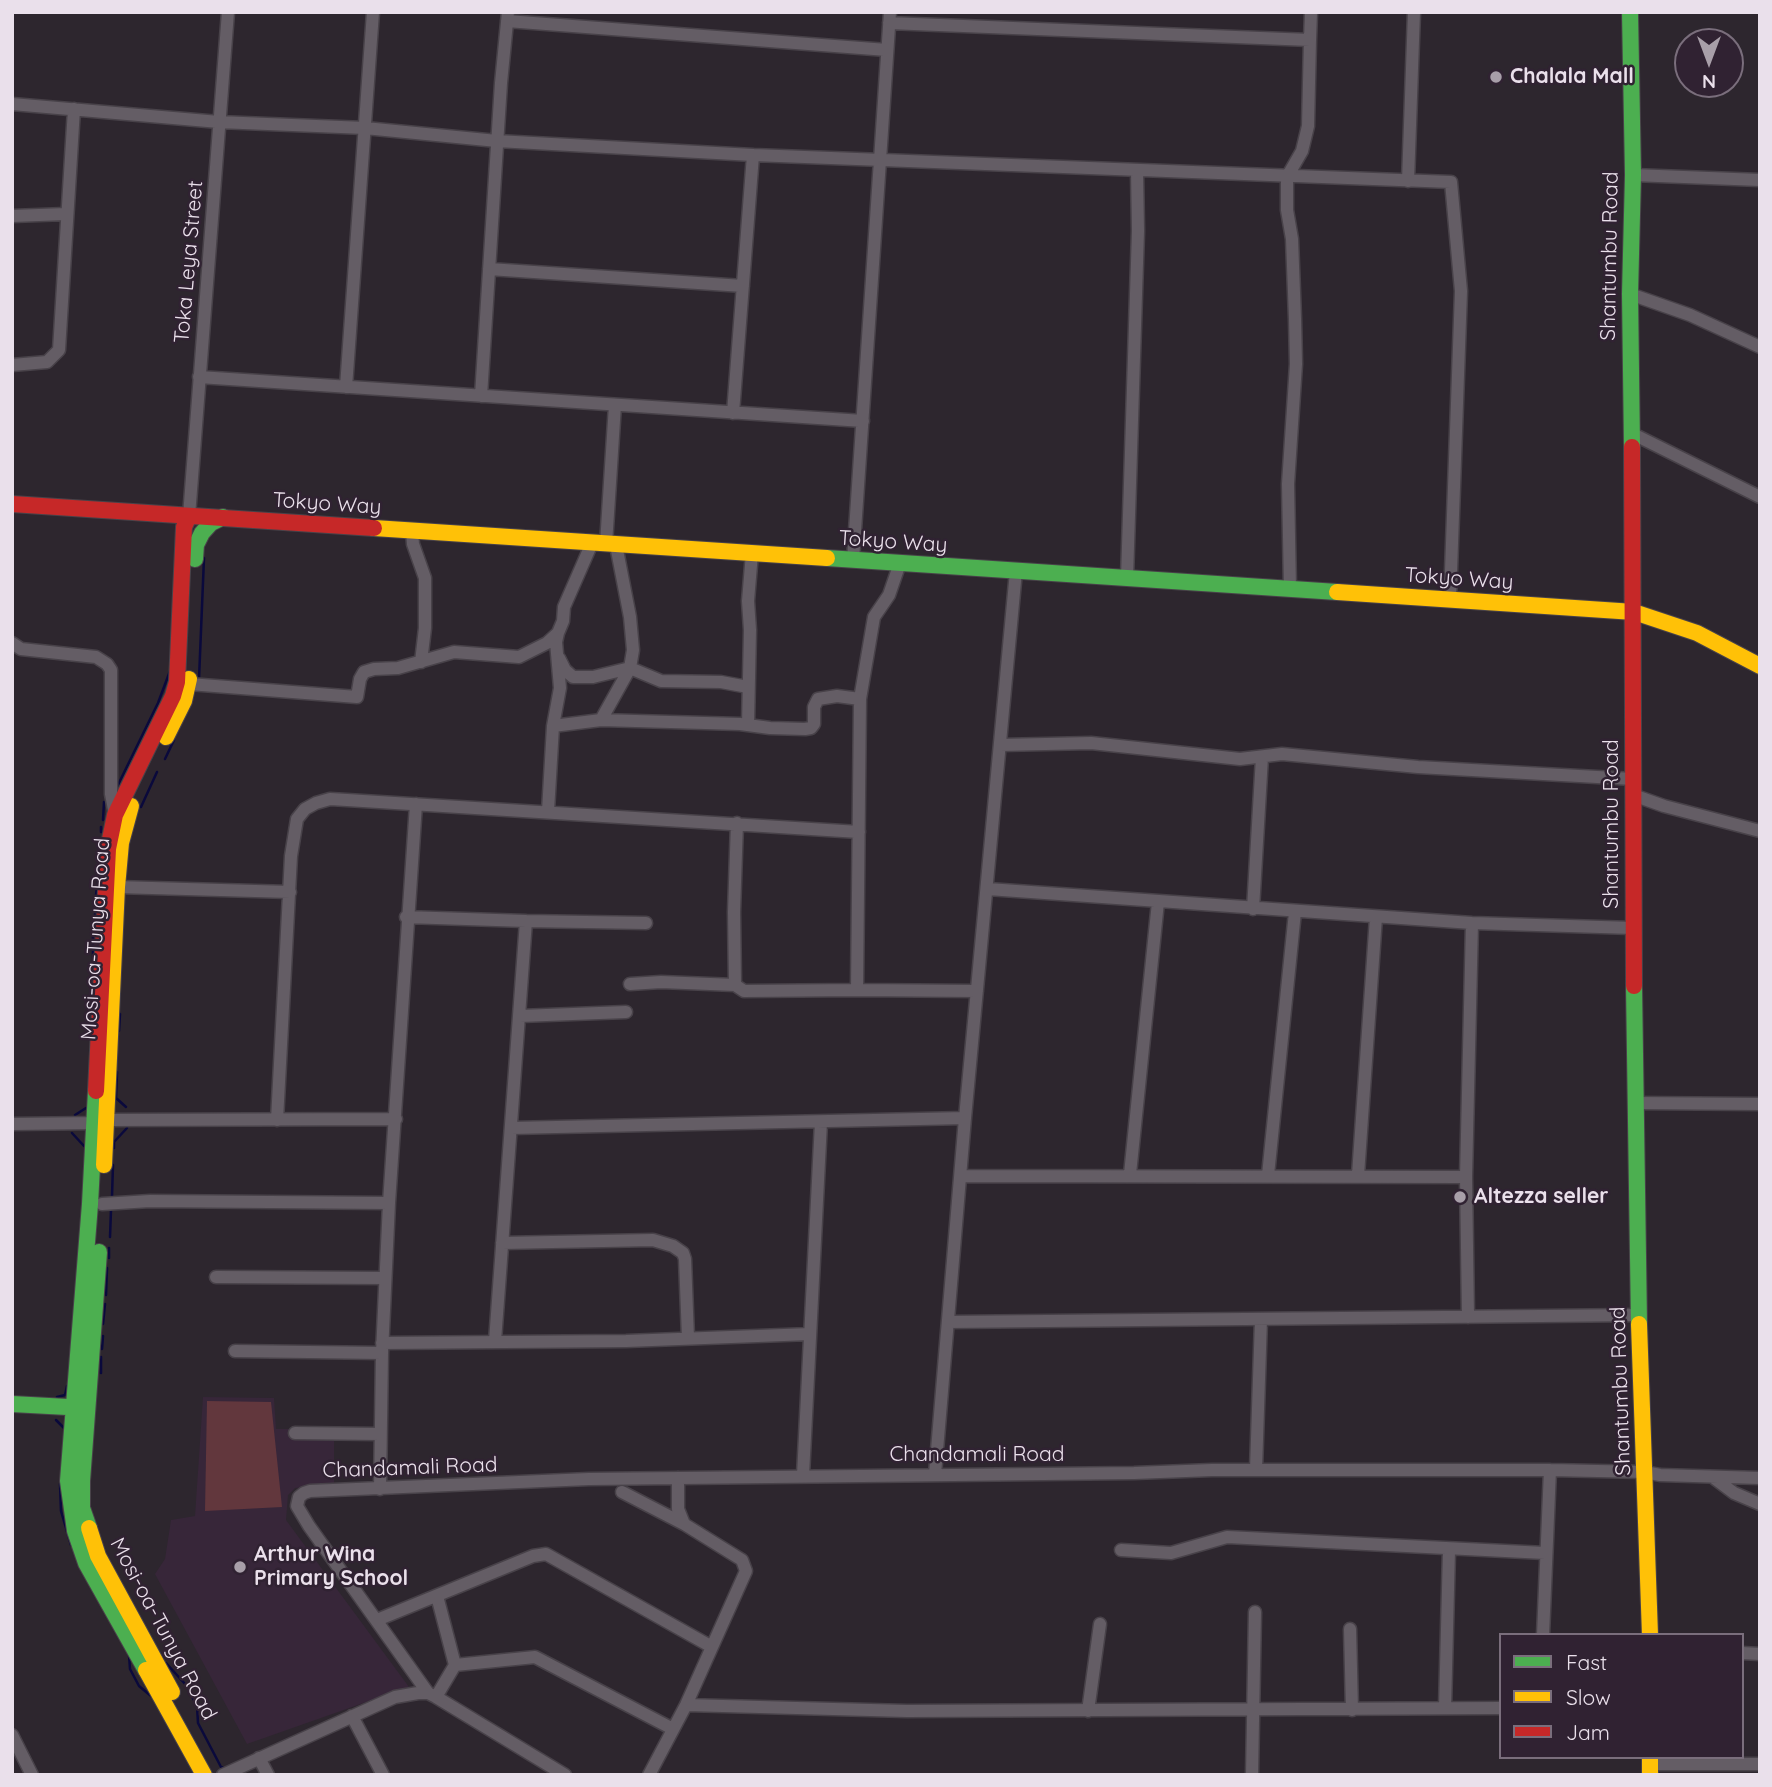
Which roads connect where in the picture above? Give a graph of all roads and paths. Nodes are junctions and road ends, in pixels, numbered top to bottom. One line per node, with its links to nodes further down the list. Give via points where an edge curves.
1 (228, 12): 12 (street, Toka Leya Street)
2 (373, 12): 13 (street)
3 (1311, 12): 8 (street)
4 (1414, 12): 21 (street)
5 (1630, 12): 18 (main road, Shantumbu Road)
6 (507, 17): 9 (street); 14 (street)
7 (889, 18): 8 (street); 9 (street)
8 (1310, 40): 19 (street, via 1308,126 1302,151)
9 (887, 50): 16 (street)
10 (12, 104): 11 (street)
11 (74, 109): 12 (street); 22 (street)
12 (219, 122): 13 (street); 29 (street, Toka Leya Street)
13 (365, 128): 14 (street); 30 (street)
14 (497, 141): 15 (street); 24 (street)
15 (753, 155): 16 (street); 25 (street)
16 (880, 162): 17 (street); 34 (street)
17 (1137, 171): 19 (street); 49 (street)
18 (1633, 175): 20 (street); 26 (main road, Shantumbu Road)
19 (1287, 177): 21 (street); 50 (street, via 1295,330 1288,484)
20 (1760, 180)
21 (1408, 181): 51 (street, via 1451,182 1461,291)
22 (66, 214): 23 (street); 28 (street, via 59,350 47,362)
23 (12, 216)
24 (489, 269): 25 (street); 31 (street)
25 (743, 286): 33 (street)
26 (1630, 294): 27 (street); 35 (main road, Shantumbu Road)
27 (1760, 347)
28 (12, 365)
29 (199, 377): 30 (street); 39 (street, Toka Leya Street)
30 (346, 387): 31 (street)
31 (481, 396): 32 (street)
32 (615, 405): 33 (street); 42 (street)
33 (733, 413): 34 (street)
34 (863, 421): 46 (street)
35 (1631, 433): 36 (street); 52 (main road, Shantumbu Road)
36 (1760, 497)
37 (12, 504): 38 (main road, Tokyo Way)
38 (152, 514): 39 (main road, Tokyo Way); 43 (main road, via 176,529)
39 (189, 516): 40 (main road, Tokyo Way); 43 (main road, Mosi-oa-Tunya Road); 45 (main road, Mosi-oa-Tunya Road)
40 (223, 517): 41 (main road, Tokyo Way); 45 (main road, via 202,533)
41 (412, 531): 42 (main road, Tokyo Way); 56 (street, via 425,578)
42 (605, 544): 44 (main road, Tokyo Way); 53 (street, via 564,607); 58 (street, via 630,617)
43 (183, 547): 70 (main road, Mosi-oa-Tunya Road, via 177,682)
44 (752, 554): 46 (main road, Tokyo Way); 60 (street)
45 (195, 559): 59 (main road, Mosi-oa-Tunya Road)
46 (853, 560): 47 (main road, Tokyo Way)
47 (900, 563): 48 (main road, Tokyo Way); 61 (street, via 889,595 874,617)
48 (1016, 571): 49 (main road, Tokyo Way); 65 (street)
49 (1127, 578): 50 (main road, Tokyo Way)
50 (1290, 589): 51 (main road, Tokyo Way)
51 (1450, 599): 52 (main road, Tokyo Way)
52 (1634, 612): 57 (main road, Tokyo Way, via 1697,632); 67 (main road, Shantumbu Road)
53 (558, 633): 55 (street); 56 (street, via 519,657 454,652)
54 (12, 643): 70 (street, via 22,649 96,657 111,670 111,794)
55 (558, 656): 58 (street, via 573,677); 64 (street, via 560,688)
56 (421, 662): 59 (street, via 364,672 357,697)
57 (1760, 666)
58 (630, 668): 60 (street, via 661,681); 62 (street)
59 (189, 684): 70 (main road, Mosi-oa-Tunya Road)
60 (748, 687): 63 (street)
61 (860, 699): 63 (street, via 818,699 811,728); 73 (street)
62 (601, 720): 63 (street); 64 (street)
63 (748, 725)
64 (553, 726): 69 (street)
65 (1000, 744): 66 (street, via 1091,743 1240,759); 75 (street)
66 (1262, 757): 67 (street, via 1282,754); 78 (street)
67 (1633, 787): 72 (street, via 1664,806); 85 (main road, Shantumbu Road)
68 (416, 804): 69 (street); 76 (street, via 330,799 305,809 294,833); 80 (street)
69 (548, 811): 71 (street)
70 (120, 819): 74 (main road, Mosi-oa-Tunya Road); 96 (main road, Mosi-oa-Tunya Road, via 108,849 105,886)
71 (737, 823): 73 (street); 87 (street)
72 (1760, 831)
73 (859, 832): 88 (street)
74 (117, 887): 76 (street); 96 (main road, Mosi-oa-Tunya Road)
75 (988, 889): 77 (street); 89 (street)
76 (290, 892): 97 (street)
77 (1158, 902): 78 (street); 101 (street)
78 (1253, 909): 79 (street)
79 (1295, 912): 81 (street); 103 (street)
80 (406, 917): 82 (street); 95 (street)
81 (1376, 917): 84 (street); 104 (street)
82 (526, 921): 83 (street); 91 (street)
83 (646, 923)
84 (1472, 923): 85 (street); 105 (street)
85 (1633, 928): 92 (main road, Shantumbu Road)
86 (630, 984): 87 (street)
87 (735, 985): 88 (street, via 744,991)
88 (858, 990): 89 (street)
89 (977, 991): 94 (street)
90 (626, 1012): 91 (street)
91 (520, 1016): 100 (street)
92 (1635, 1103): 93 (street); 111 (main road, Shantumbu Road)
93 (1760, 1104)
94 (965, 1118): 98 (street); 102 (street)
95 (396, 1119): 97 (street); 106 (street)
96 (100, 1121): 97 (street); 99 (street); 107 (main road, Mosi-oa-Tunya Road); 121 (main road, Mosi-oa-Tunya Road)
97 (277, 1121)
98 (821, 1122): 100 (street); 115 (street)
99 (12, 1124)
100 (512, 1128): 108 (street)
101 (1130, 1174): 102 (street); 103 (street)
102 (961, 1175): 114 (street)
103 (1268, 1175): 104 (street)
104 (1358, 1175): 105 (street)
105 (1466, 1177): 112 (street)
106 (389, 1203): 107 (street); 110 (street)
107 (102, 1204): 121 (main road, Mosi-oa-Tunya Road)
108 (502, 1243): 116 (street, via 653,1240 673,1246 685,1259); 117 (street)
109 (216, 1277): 110 (street)
110 (385, 1278): 118 (street)
111 (1639, 1315): 112 (street); 126 (main road, Shantumbu Road)
112 (1468, 1317): 113 (street)
113 (1261, 1319): 114 (street); 124 (street)
114 (948, 1322): 127 (street)
115 (810, 1334): 116 (street); 128 (street)
116 (688, 1338): 117 (street)
117 (495, 1341): 118 (street)
118 (382, 1348): 119 (street); 123 (street)
119 (235, 1351)
120 (12, 1404): 121 (main road)
121 (83, 1408): 163 (main road, Mosi-oa-Tunya Road, via 68,1481 80,1548); 164 (main road, Mosi-oa-Tunya Road, via 82,1508 89,1533)
122 (295, 1433): 123 (street)
123 (380, 1433): 132 (street)
124 (1256, 1469): 125 (street, Chandamali Road); 127 (street, Chandamali Road)
125 (1550, 1470): 126 (street, Chandamali Road); 138 (street)
126 (1645, 1472): 130 (street, Chandamali Road); 145 (main road, Shantumbu Road)
127 (935, 1474): 128 (street, Chandamali Road)
128 (803, 1475): 129 (street, Chandamali Road)
129 (678, 1478): 132 (street, Chandamali Road); 135 (street, via 678,1509)
130 (1714, 1478): 131 (street, Chandamali Road); 134 (street)
131 (1760, 1478)
132 (380, 1489): 141 (street, Chandamali Road, via 310,1491 299,1497 297,1506)
133 (622, 1492): 135 (street)
134 (1760, 1504)
135 (684, 1524): 146 (street, via 746,1566 746,1576)
136 (1121, 1550): 137 (street, via 1171,1553 1227,1537)
137 (1450, 1550): 138 (street); 150 (street)
138 (1545, 1553): 144 (street)
139 (437, 1596): 141 (street); 146 (street, via 546,1554); 147 (street)
140 (1255, 1612): 152 (street)
141 (377, 1620): 148 (street)
142 (1100, 1624): 154 (street)
143 (1350, 1629): 153 (street)
144 (1543, 1633)
145 (1650, 1633)
146 (712, 1647): 149 (street)
147 (455, 1665): 148 (street); 156 (street, via 536,1657)
148 (432, 1695): 155 (street, via 395,1698); 168 (street)
149 (686, 1705): 154 (street); 156 (street)
150 (1445, 1708): 151 (street); 153 (street)
151 (1499, 1708)
152 (1253, 1710): 153 (street); 154 (street); 170 (street)
153 (1352, 1710)
154 (1088, 1711)
155 (352, 1716): 158 (street); 167 (street)
156 (673, 1729): 169 (street)
157 (12, 1735): 162 (street)
158 (259, 1758): 165 (street); 166 (street)
159 (1760, 1764): 161 (street)
160 (1650, 1765): 161 (street)
161 (1741, 1769)
162 (32, 1775)
163 (204, 1775)
164 (217, 1775)
165 (223, 1775)
166 (268, 1775)
167 (383, 1775)
168 (565, 1775)
169 (649, 1775)
170 (1252, 1775)

